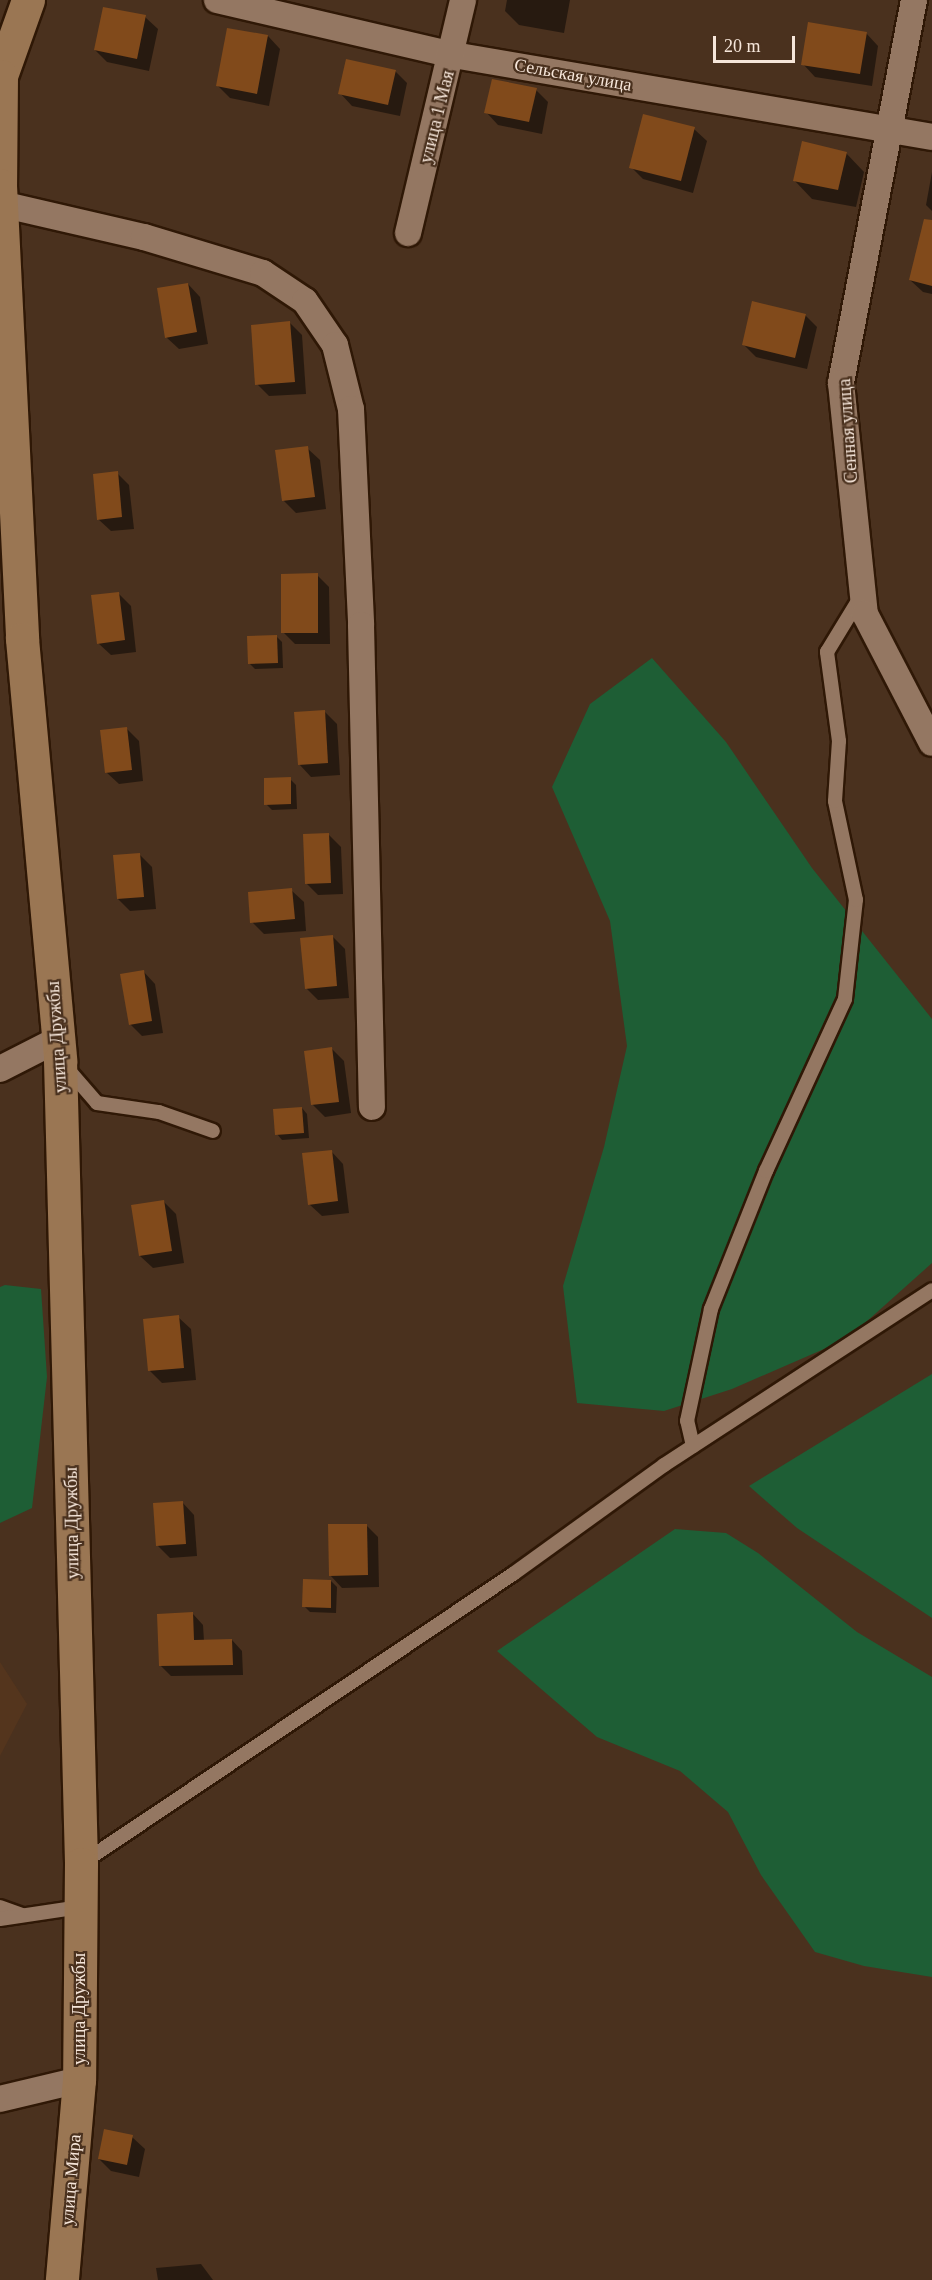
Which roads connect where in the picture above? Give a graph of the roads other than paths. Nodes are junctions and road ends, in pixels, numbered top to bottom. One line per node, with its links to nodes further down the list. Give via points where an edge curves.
1 (27, 0): 8 (street, улица Дружбы, via 1,76)
2 (217, 0): 5 (street, Сельская улица)
3 (463, 0): 5 (street, улица 1 Мая)
4 (914, 0): 6 (street, Сенная улица)
5 (453, 55): 6 (street, Сельская улица); 9 (street, улица 1 Мая)
6 (888, 129): 7 (street, Сельская улица); 10 (street, Сенная улица, via 841,383)
7 (932, 137)
8 (1, 204): 12 (street, улица Дружбы, via 21,639); 14 (street, via 144,237 263,273 305,301 335,345 351,409)
9 (408, 232)
10 (863, 592): 11 (street, Сенная улица, via 865,614); 17 (lane, via 827,652 839,741 835,801 856,900 845,999 766,1171 711,1309 687,1421)
11 (932, 743)
12 (60, 1050): 13 (street); 15 (lane, via 97,1103 159,1112); 18 (street, улица Дружбы)
13 (0, 1069)
14 (372, 1107)
15 (213, 1131)
16 (932, 1290): 17 (lane)
17 (693, 1446): 18 (lane, via 513,1574)
18 (81, 1864): 20 (street, улица Дружбы)
19 (0, 1907): 21 (lane)
20 (80, 1907): 21 (lane); 23 (street, улица Дружбы)
21 (24, 1916): 22 (lane)
22 (0, 1919)
23 (79, 2080): 24 (street); 25 (street, улица Мира)
24 (0, 2099)
25 (62, 2280)

